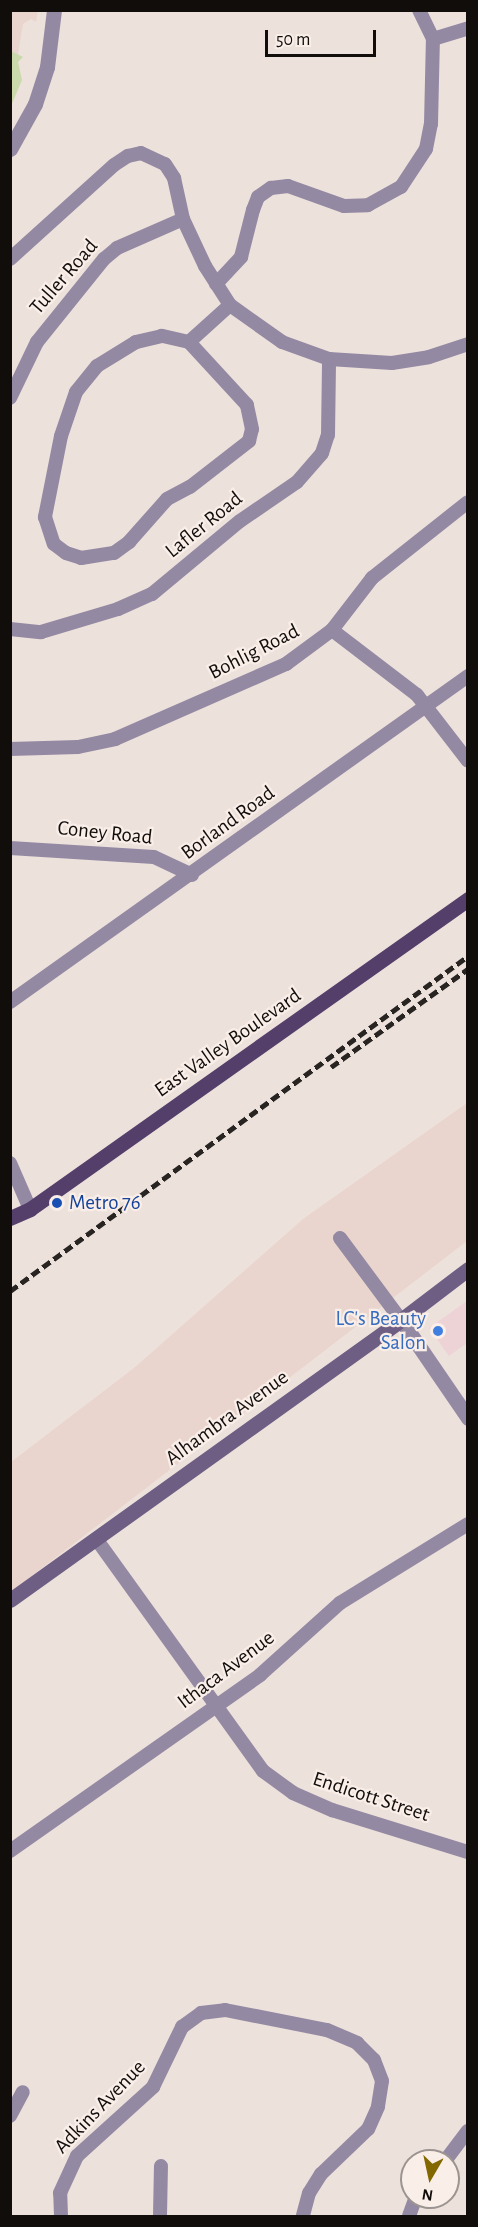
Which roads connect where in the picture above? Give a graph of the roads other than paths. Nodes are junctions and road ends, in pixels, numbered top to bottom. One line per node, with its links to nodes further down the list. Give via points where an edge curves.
1 (54, 10): 5 (street, via 47,67 36,104)
2 (419, 10): 4 (street)
3 (468, 28): 4 (street)
4 (433, 39): 8 (street, via 430,132 422,156 401,187 368,205 344,206 288,186 271,188 258,197 241,257)
5 (10, 149)
6 (183, 219): 7 (street, via 174,178 165,164 141,153 128,156); 8 (street); 13 (street, Tuller Road, via 117,248 104,259 37,342)
7 (10, 260)
8 (216, 284): 9 (street)
9 (230, 305): 10 (street); 12 (street, via 282,342)
10 (189, 342): 10 (street, via 247,405 251,418 249,441 190,487 167,499 129,542 114,553 81,558 66,553 54,544 45,517 61,436 76,392 98,366 136,342 162,336)
11 (468, 344): 12 (street, via 429,357 392,363)
12 (329, 359): 15 (street, Lafler Road, via 328,435 322,453 297,482 240,521 144,598 41,632)
13 (10, 398)
14 (468, 502): 16 (street, Bohlig Road, via 372,578)
15 (10, 629)
16 (332, 630): 18 (street); 19 (street, Bohlig Road, via 286,664 115,739 78,747)
17 (468, 676): 18 (street, Borland Road)
18 (427, 706): 20 (street); 22 (street, Borland Road)
19 (10, 749)
20 (468, 761)
21 (10, 848): 22 (street, Coney Road, via 154,857)
22 (192, 875): 24 (street, Borland Road)
23 (468, 899): 26 (main road, East Valley Boulevard)
24 (10, 1002)
25 (10, 1163): 26 (street)
26 (30, 1209): 27 (main road, East Valley Boulevard)
27 (10, 1218)
28 (340, 1238): 30 (street)
29 (468, 1269): 30 (main road, Alhambra Avenue)
30 (401, 1320): 31 (street); 33 (main road, Alhambra Avenue, via 328,1369)
31 (468, 1418)
32 (468, 1524): 35 (street, Ithaca Avenue, via 340,1603 260,1675)
33 (97, 1540): 34 (main road, Alhambra Avenue); 35 (street, Endicott Street)
34 (10, 1600)
35 (218, 1705): 36 (street, Ithaca Avenue); 37 (street, Endicott Street, via 262,1771 293,1793 332,1810)
36 (10, 1851)
37 (468, 1852)
38 (23, 2092): 39 (street)
39 (10, 2116)
40 (468, 2132): 41 (street)
41 (455, 2149)
42 (161, 2166): 44 (street)
43 (61, 2217): 45 (street, Adkins Avenue, via 60,2193 76,2156 153,2087 182,2027 201,2013 225,2010 267,2016 357,2043 374,2060 382,2081 378,2107 368,2129 321,2174 309,2193)
44 (160, 2217)
45 (303, 2217)

